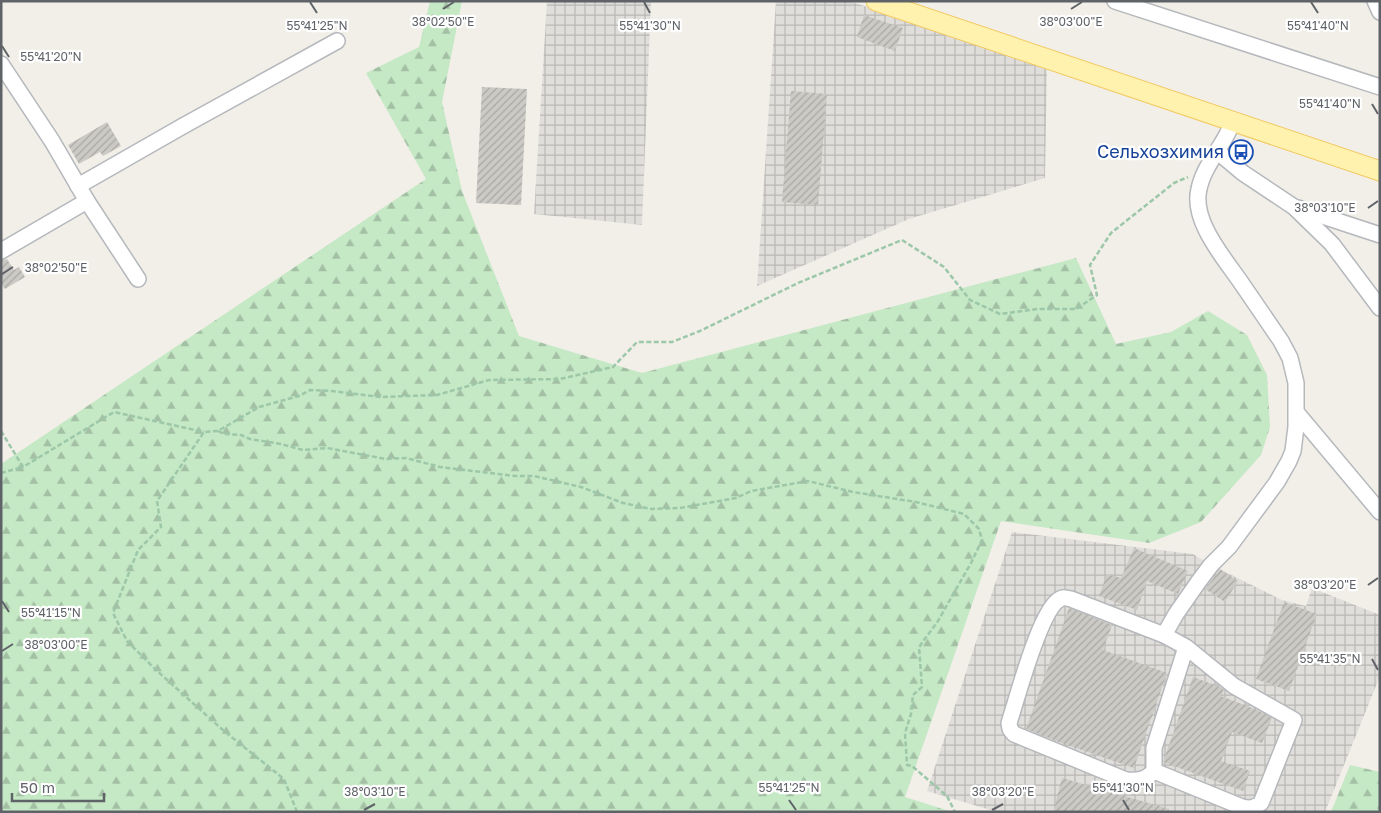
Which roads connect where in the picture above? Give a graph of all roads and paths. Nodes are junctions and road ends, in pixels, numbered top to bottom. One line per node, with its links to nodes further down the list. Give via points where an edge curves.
1 (876, 1): 8 (main road)
2 (1115, 1): 7 (street)
3 (1375, 1): 4 (street)
4 (1380, 12)
5 (337, 41): 12 (street)
6 (1, 64): 12 (street)
7 (1380, 87)
8 (1233, 121): 9 (street); 11 (main road)
9 (1218, 152): 10 (street); 14 (street, via 1242,173)
10 (1209, 166): 19 (street, via 1198,191 1200,215 1215,244 1290,358 1296,383); 21 (path, via 1174,183 1111,233 1090,265 1097,295 1076,309 1037,309 1000,314 970,300 944,267 902,240 798,283 672,342 637,342 613,368 560,379 489,380 437,395 380,396 310,390 259,407)
11 (1380, 171)
12 (78, 186): 13 (street)
13 (87, 201): 16 (street); 17 (street)
14 (1294, 207): 15 (street); 18 (street, via 1332,244)
15 (1380, 234)
16 (1, 251)
17 (138, 278)
18 (1380, 308)
19 (1296, 413): 25 (street); 26 (street, via 1293,451 1284,471 1229,547 1199,581)
20 (1, 431): 23 (path)
21 (218, 431): 22 (path); 30 (path, via 303,450 327,448 386,459 406,458 440,467 534,476 651,509 680,508 808,481 964,514 979,529 982,540 938,621 919,647 922,687 913,695 905,733 907,765 946,796)
22 (204, 432): 23 (path, via 114,412); 29 (path, via 157,500 161,528 138,550 113,614 127,641 156,670 284,779)
23 (23, 467): 24 (path)
24 (1, 473)
25 (1380, 512)
26 (1164, 635): 27 (street); 28 (street, via 1071,599 1060,599 1043,621 1009,722 1014,734 1023,739 1126,780 1147,778)
27 (1186, 647): 28 (street, via 1154,748); 28 (street, via 1234,686 1294,720 1261,803 1255,808 1242,807)
28 (1154, 770)
29 (297, 812)
30 (955, 812)

